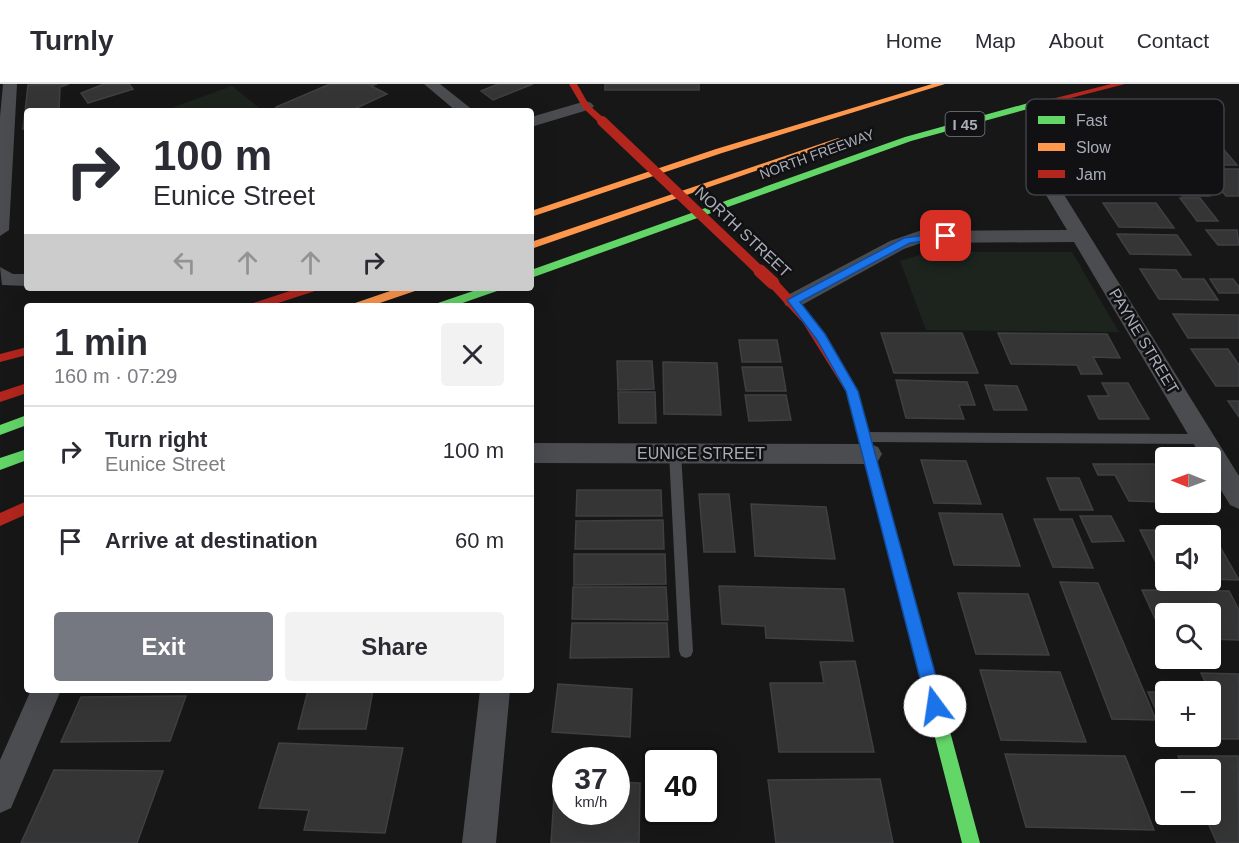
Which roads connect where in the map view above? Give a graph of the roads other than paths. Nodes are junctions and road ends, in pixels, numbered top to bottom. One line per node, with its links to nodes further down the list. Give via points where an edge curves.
1 (10, 84): 14 (street)
2 (430, 84): 9 (street)
3 (573, 84): 7 (main road, NORTH STREET)
4 (941, 84): 13 (main road, NORTH FREEWAY, via 719,151)
5 (1121, 84): 6 (main road, NORTH FREEWAY / I 45)
6 (1053, 99)
7 (586, 106): 10 (street); 26 (main road, NORTH STREET, bridge)
8 (1026, 106): 17 (main road, NORTH FREEWAY / I 45, via 908,139)
9 (462, 108)
10 (534, 121)
11 (859, 134): 16 (main road, NORTH FREEWAY)
12 (1055, 195): 15 (street, PAYNE STREET)
13 (534, 213)
14 (0, 230)
15 (1081, 236): 26 (street, via 919,237); 37 (street, PAYNE STREET)
16 (534, 245)
17 (613, 245): 19 (main road, NORTH FREEWAY / I 45); 21 (main road)
18 (0, 273): 20 (street, via 9,280)
19 (534, 273)
20 (24, 280)
21 (534, 281)
22 (302, 291): 27 (main road)
23 (402, 291): 28 (main road)
24 (484, 291): 29 (main road)
25 (507, 292): 30 (main road)
26 (793, 300): 38 (main road, NORTH STREET, via 821,337 852,391)
27 (266, 303)
28 (368, 303)
29 (450, 303)
30 (483, 303)
31 (24, 352): 32 (main road)
32 (0, 358)
33 (24, 389): 34 (main road)
34 (0, 397)
35 (24, 421): 36 (main road)
36 (0, 430)
37 (1203, 439): 38 (lane); 43 (street, PAYNE STREET)
38 (868, 445): 40 (street, EUNICE STREET); 51 (main road, NORTH STREET)
39 (534, 453): 40 (street, EUNICE STREET)
40 (675, 453): 46 (lane)
41 (24, 455): 42 (main road)
42 (0, 464)
43 (1239, 498)
44 (24, 508): 45 (main road)
45 (0, 520)
46 (686, 651)
47 (45, 693): 49 (street)
48 (495, 693): 50 (street)
49 (0, 796)
50 (478, 843)
51 (971, 843)

